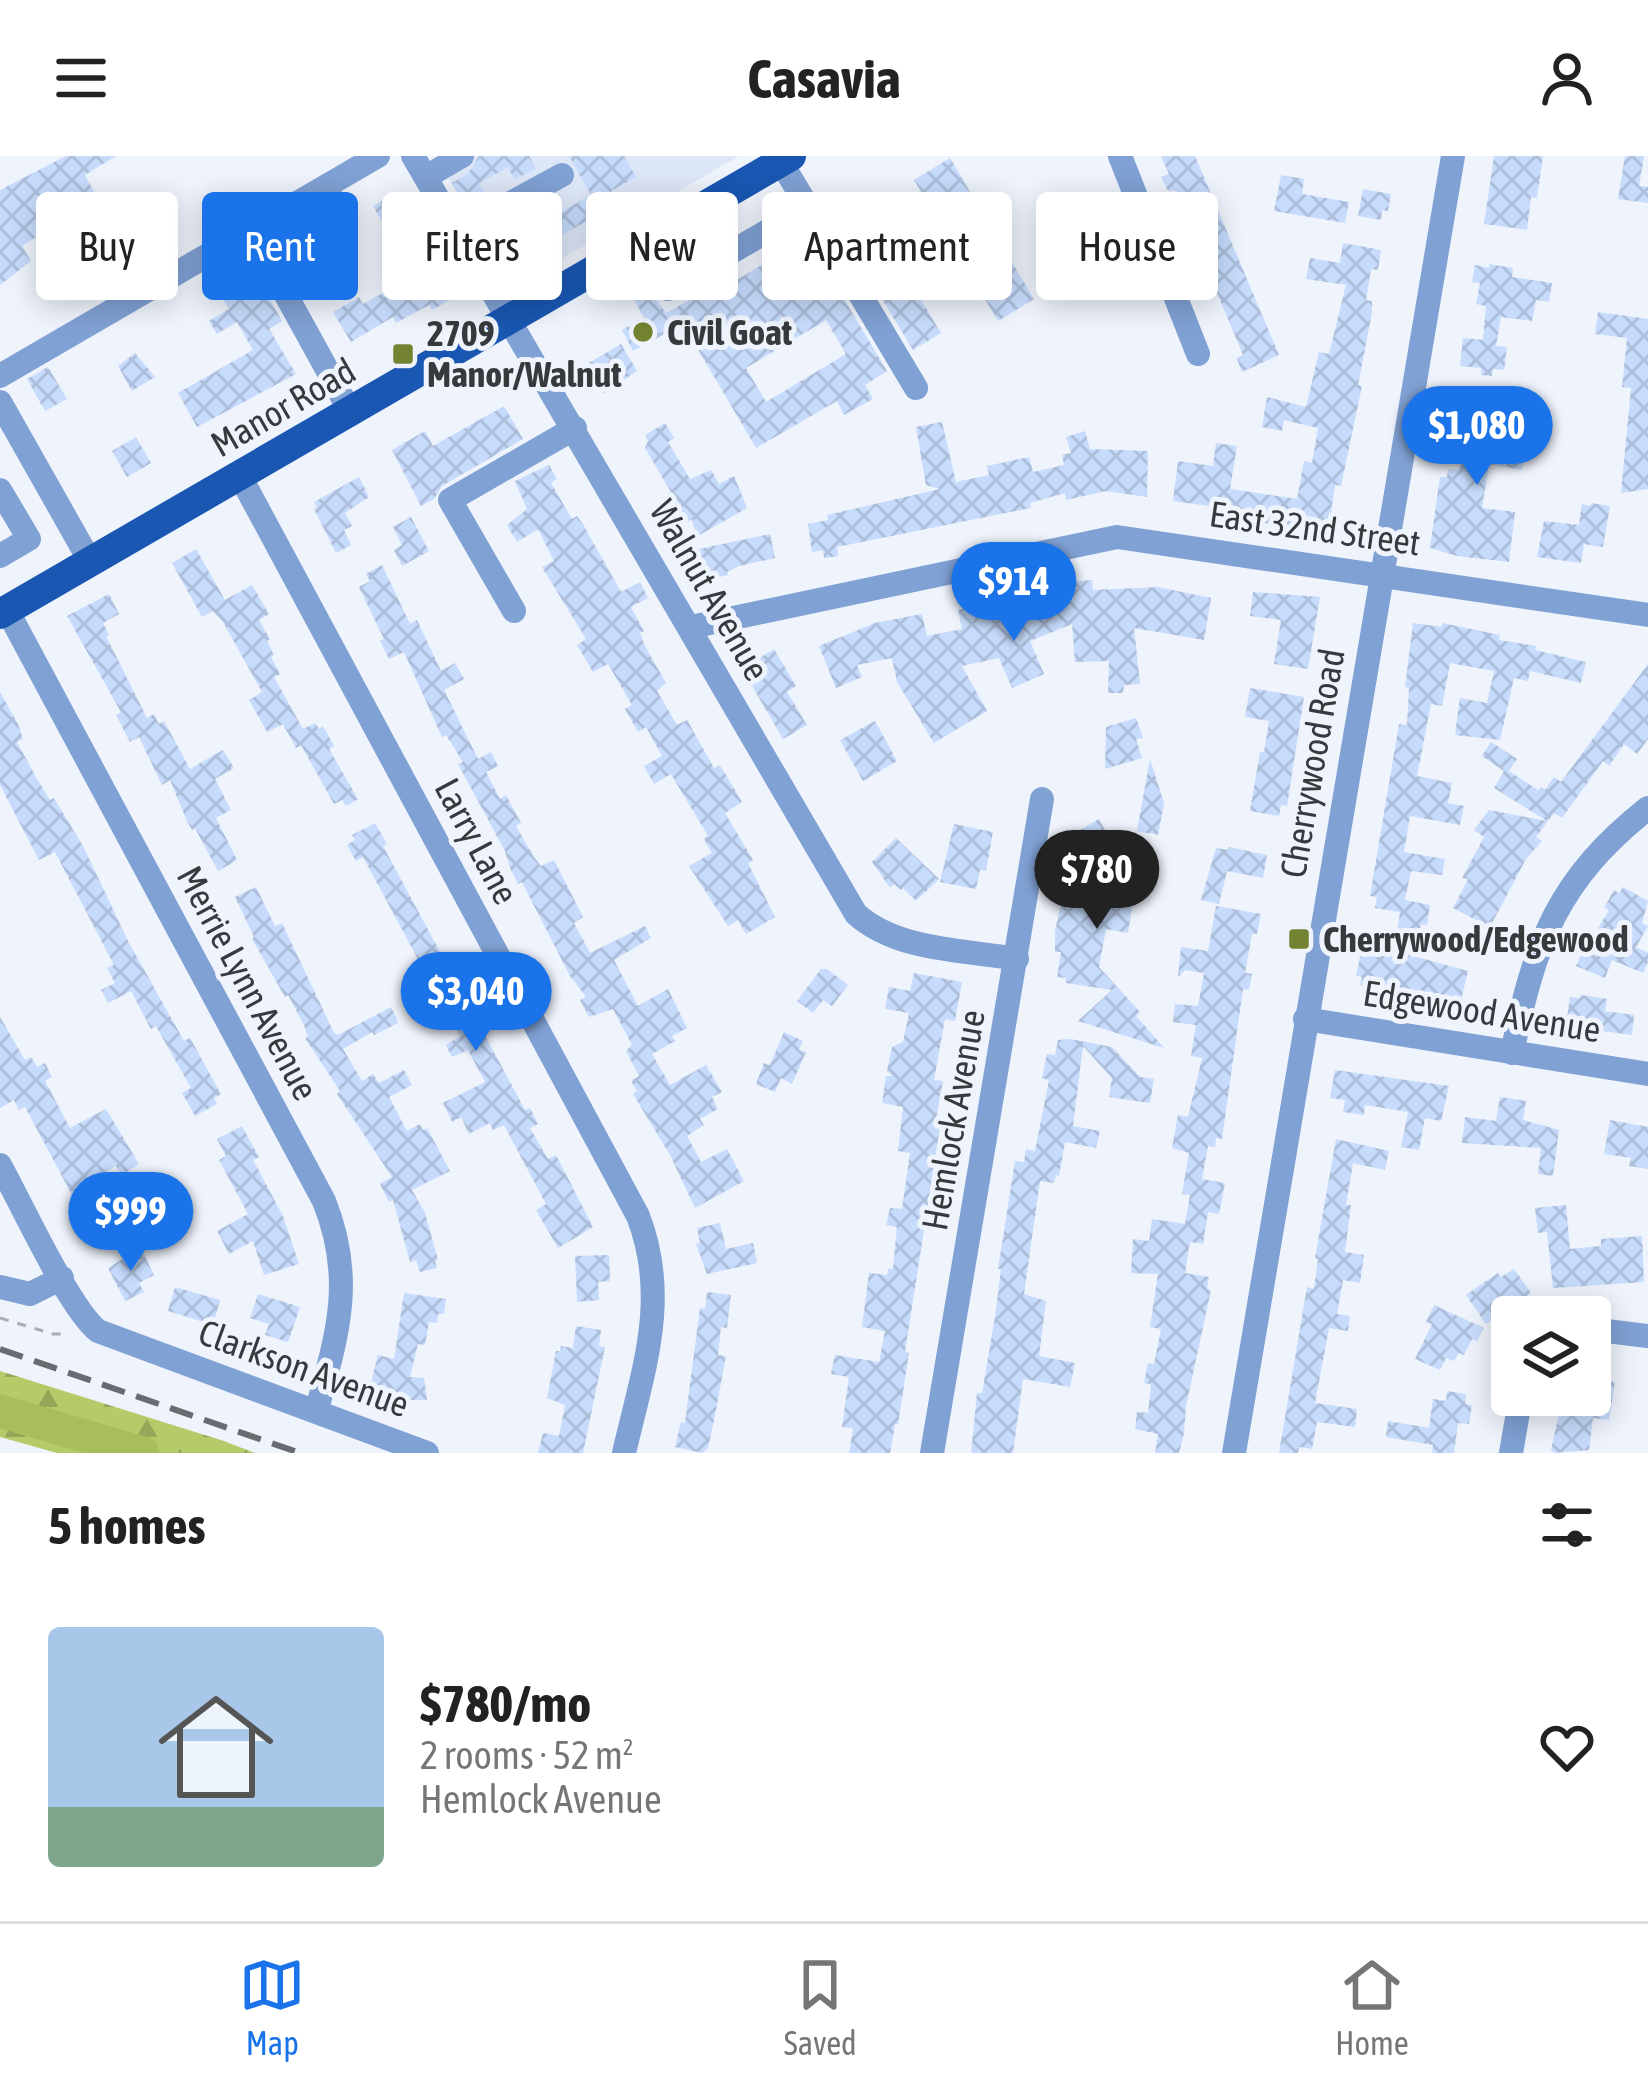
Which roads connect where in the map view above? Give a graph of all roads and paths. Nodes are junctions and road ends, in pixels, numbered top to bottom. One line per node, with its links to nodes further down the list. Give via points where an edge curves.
1 (378, 156): 16 (street)
2 (462, 156): 6 (street)
3 (1120, 156): 15 (street)
4 (1453, 156): 25 (street, Cherrywood Road)
5 (786, 159): 9 (main road, Manor Road); 10 (street)
6 (420, 167): 14 (street, Walnut Avenue)
7 (562, 175): 8 (street)
8 (532, 192)
9 (730, 192)
10 (800, 192)
11 (288, 300): 19 (street)
12 (547, 300): 14 (main road, Manor Road)
13 (864, 300): 17 (street)
14 (511, 321): 19 (main road, Manor Road); 20 (street, Walnut Avenue)
15 (1198, 354)
16 (0, 376)
17 (916, 388)
18 (0, 403): 24 (street)
19 (351, 413): 21 (main road, Manor Road)
20 (575, 428): 26 (street, via 450,500); 29 (street, Walnut Avenue)
21 (240, 476): 24 (main road, Manor Road); 46 (street, Larry Lane, via 648,1240 653,1321)
22 (0, 490): 23 (street, via 29,539)
23 (0, 556)
24 (91, 563): 27 (main road, Manor Road)
25 (1381, 574): 28 (street, East 32nd Street); 29 (street, East 32nd Street, via 1117,536); 33 (street, Cherrywood Road)
26 (514, 611)
27 (3, 612): 43 (street, Merrie Lynn Avenue, via 336,1230 341,1322)
28 (1648, 615)
29 (691, 628): 32 (street, Walnut Avenue, via 856,914 901,939)
30 (1042, 799): 32 (street, Hemlock Avenue)
31 (1648, 808): 34 (street, via 1596,852 1556,909)
32 (1018, 959): 47 (street, Hemlock Avenue)
33 (1305, 1019): 34 (street, Edgewood Avenue); 48 (street, Cherrywood Road)
34 (1512, 1053): 35 (street, Edgewood Avenue)
35 (1648, 1074)
36 (0, 1166): 37 (street)
37 (62, 1278): 38 (street, via 30,1294); 40 (street)
38 (0, 1287)
39 (0, 1318): 40 (path, via 53,1334)
40 (81, 1329): 43 (street, Clarkson Avenue)
41 (1611, 1332): 42 (street)
42 (1648, 1336)
43 (317, 1409): 45 (street, Clarkson Avenue)
44 (1517, 1416): 49 (street)
45 (427, 1453)
46 (624, 1453)
47 (932, 1453)
48 (1234, 1453)
49 (1511, 1453)

